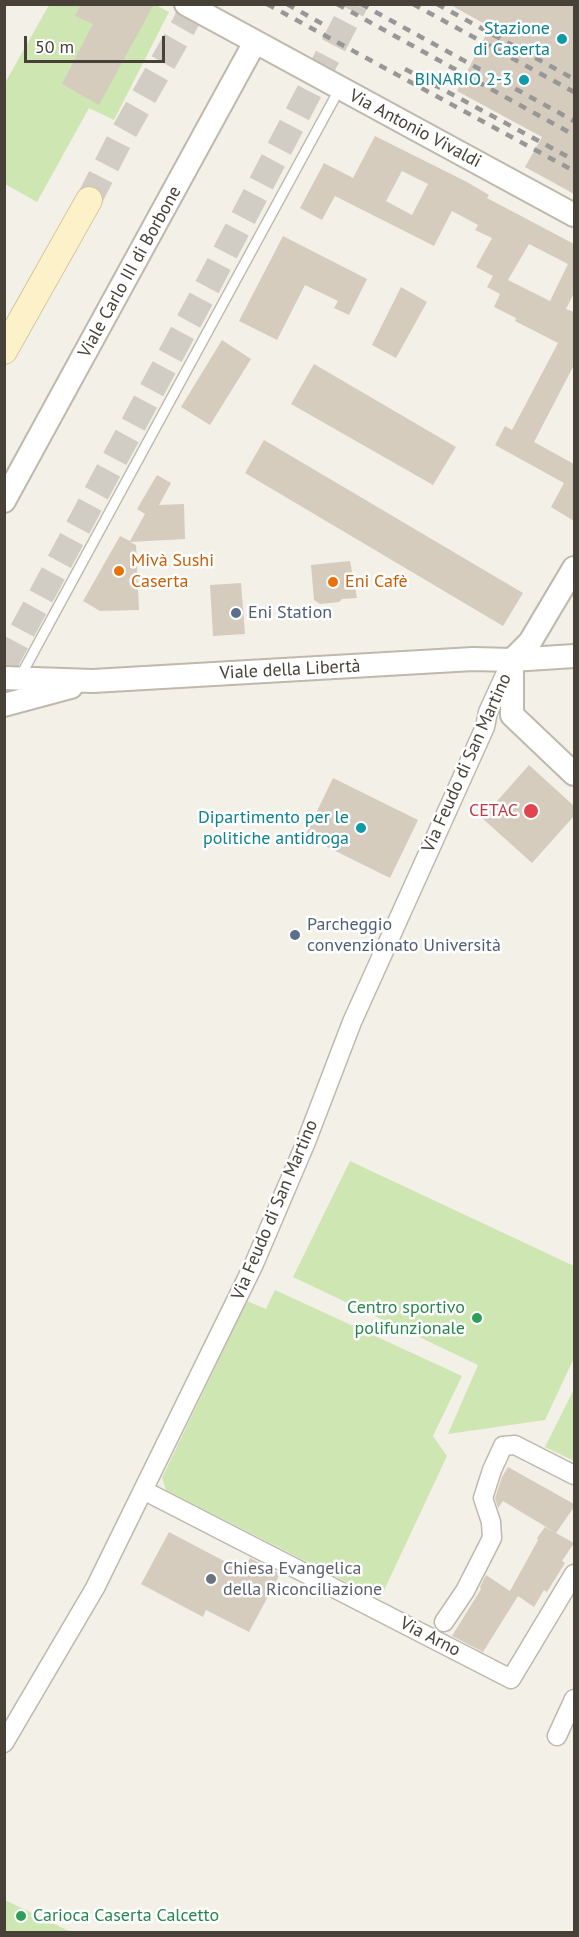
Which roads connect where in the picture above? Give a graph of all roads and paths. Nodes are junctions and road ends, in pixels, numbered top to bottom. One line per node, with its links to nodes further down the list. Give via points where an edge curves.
1 (186, 4): 2 (street, Via Antonio Vivaldi)
2 (255, 42): 3 (street, Via Antonio Vivaldi); 7 (street, Viale Carlo III di Borbone)
3 (340, 88): 5 (street, Via Antonio Vivaldi); 11 (lane)
4 (89, 200): 6 (main road)
5 (574, 215)
6 (4, 351)
7 (4, 501)
8 (574, 568): 10 (street, via 530,642)
9 (574, 656): 10 (street, Viale della Libertà)
10 (512, 660): 12 (street, Viale della Libertà); 14 (street, via 512,715); 16 (street, Via Feudo di San Martino, via 352,1022 254,1264)
11 (12, 679): 12 (street, Viale della Libertà)
12 (93, 681): 13 (street)
13 (6, 706)
14 (574, 774)
15 (574, 1475): 18 (street, Via Arno, via 515,1445 503,1446 483,1498 492,1538)
16 (143, 1490): 17 (street, Via Arno, via 512,1679); 21 (street, Via Feudo di San Martino, via 95,1588)
17 (572, 1584)
18 (444, 1622)
19 (574, 1699): 20 (street)
20 (557, 1736)
21 (4, 1743)

